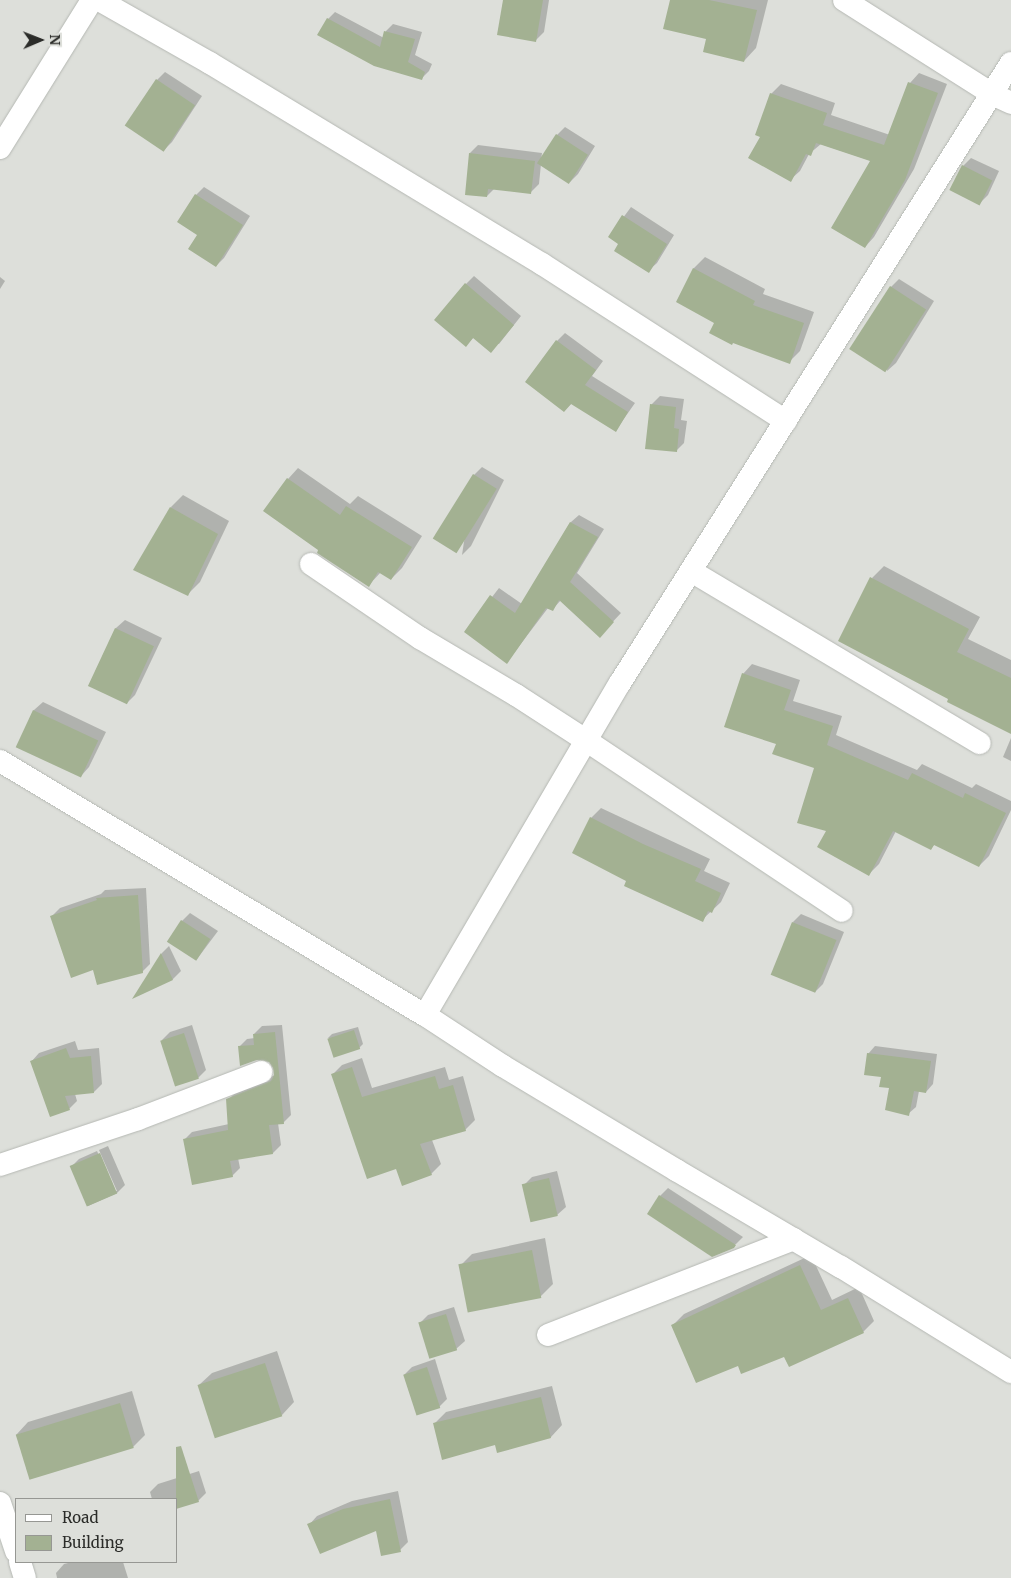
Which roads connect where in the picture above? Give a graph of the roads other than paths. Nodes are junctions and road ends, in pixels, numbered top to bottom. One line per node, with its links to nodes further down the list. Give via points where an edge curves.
1 (92, 0): 6 (street)
2 (99, 0): 7 (street, via 542,264)
3 (844, 0): 5 (street)
4 (1011, 63): 5 (street)
5 (1001, 99): 7 (street)
6 (0, 148)
7 (786, 421): 9 (street)
8 (312, 564): 10 (street, via 420,638)
9 (691, 572): 10 (street); 11 (street)
10 (587, 740): 13 (street); 14 (street)
11 (980, 743)
12 (0, 761): 14 (street)
13 (842, 911)
14 (425, 1015): 17 (street, via 529,1082)
15 (261, 1072): 16 (street, via 138,1119)
16 (0, 1165)
17 (794, 1239): 18 (street); 19 (street)
18 (548, 1335)
19 (1011, 1372)
20 (0, 1502): 21 (street)
21 (15, 1549)
22 (20, 1563): 23 (street)
23 (25, 1578)

